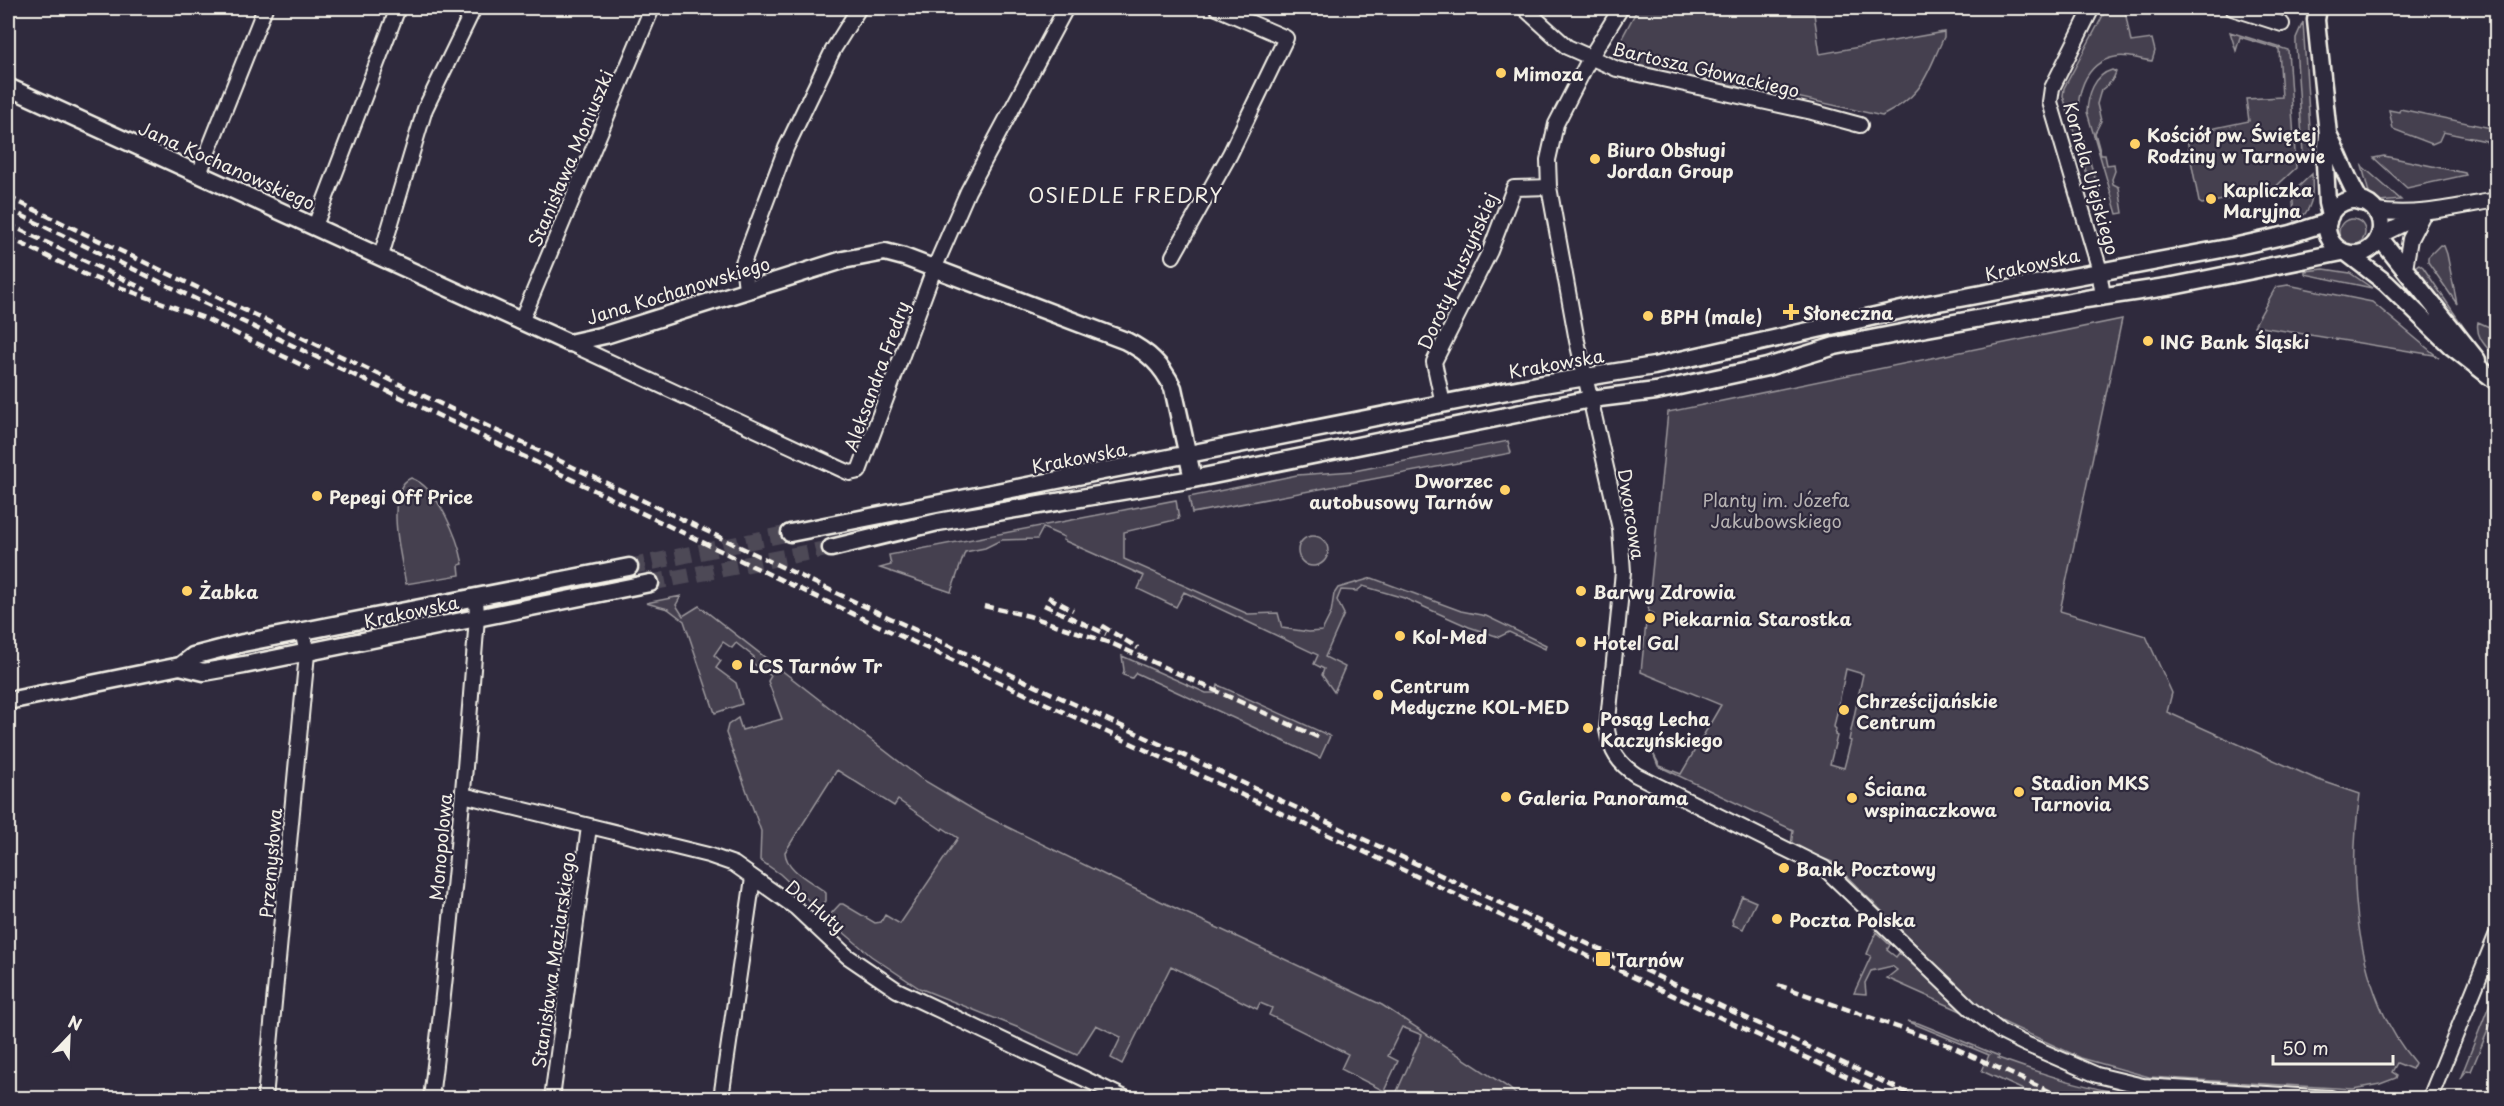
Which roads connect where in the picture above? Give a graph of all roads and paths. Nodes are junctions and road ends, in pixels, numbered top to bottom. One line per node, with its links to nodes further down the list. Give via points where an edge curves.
1 (266, 8): 18 (street)
2 (398, 8): 24 (street)
3 (474, 8): 27 (street, via 425,109)
4 (652, 8): 34 (street, Stanisława Moniuszki)
5 (859, 8): 32 (street, via 833,50 786,148 743,263)
6 (1066, 8): 29 (street, Aleksandra Fredry, via 968,190)
7 (1217, 8): 28 (street, via 1286,38 1230,154)
8 (1524, 8): 14 (street, Bartosza Głowackiego, via 1567,47)
9 (1620, 8): 14 (street, Dworcowa)
10 (2092, 8): 31 (street, Kornela Ujejskiego, via 2052,88 2050,102)
11 (2232, 8): 13 (street)
12 (2318, 8): 17 (street)
13 (2282, 24)
14 (1590, 58): 16 (street, Bartosza Głowackiego, via 1629,72); 19 (street, Dworcowa, via 1556,124 1548,160)
15 (8, 87): 18 (street, Jana Kochanowskiego)
16 (1860, 125)
17 (2328, 134): 21 (street, via 2351,186); 23 (street, via 2325,163)
18 (199, 174): 24 (street, Jana Kochanowskiego)
19 (1548, 187): 37 (street, Dworcowa); 39 (street, Doroty Kłuszyńskiej, via 1514,188 1490,251 1434,362)
20 (2496, 200): 22 (street)
21 (2368, 206): 22 (street, via 2399,214); 23 (street, via 2344,203 2336,207); 25 (street, via 2380,223)
22 (2424, 214): 25 (street); 30 (street, via 2410,239)
23 (2329, 219): 26 (street, via 2330,239); 31 (street, Krakowska, via 2291,234)
24 (315, 226): 27 (street, Jana Kochanowskiego)
25 (2379, 237): 26 (street, via 2360,254); 30 (street)
26 (2344, 252): 33 (street); 36 (street, via 2386,283 2451,346)
27 (381, 256): 34 (street, Jana Kochanowskiego)
28 (1173, 256)
29 (934, 268): 32 (street, Jana Kochanowskiego, via 885,252 843,260); 35 (street, Aleksandra Fredry, via 862,467 855,472 841,469); 40 (street, Jana Kochanowskiego, via 1126,341 1148,354 1173,388)
30 (2405, 268): 36 (street)
31 (2100, 270): 33 (street, Kornela Ujejskiego); 37 (street, Krakowska, via 1654,366)
32 (746, 289): 35 (street, Jana Kochanowskiego)
33 (2103, 297): 38 (street, via 1835,346 1767,367 1656,391)
34 (521, 322): 35 (street, Jana Kochanowskiego)
35 (569, 343)
36 (2490, 376)
37 (1585, 377): 38 (street, Dworcowa); 39 (street, Krakowska)
38 (1591, 399): 41 (street); 61 (street, Dworcowa, via 1620,529 1620,601 1607,730 1611,748 1624,767 1832,874 1977,1014 2033,1048 2097,1075 2143,1086)
39 (1443, 404): 40 (street, Krakowska)
40 (1189, 456): 41 (street, Jana Kochanowskiego); 42 (street, Krakowska)
41 (1193, 479): 43 (street, via 938,522)
42 (790, 533)
43 (831, 548)
44 (629, 567): 46 (street, Krakowska)
45 (650, 583): 47 (street, Krakowska)
46 (476, 598): 47 (street, Monopolowa); 48 (street, Krakowska)
47 (477, 617): 49 (street, Krakowska); 52 (street, Monopolowa)
48 (302, 630): 49 (street, Przemysłowa); 50 (street, Krakowska, via 193,656)
49 (307, 654): 50 (street, Krakowska, via 204,672); 56 (street, Przemysłowa)
50 (180, 666): 51 (street, Krakowska)
51 (8, 701)
52 (463, 795): 53 (street, Do Huty); 57 (street, Monopolowa)
53 (589, 827): 54 (street, Do Huty, via 708,855 734,864); 58 (street, Stanisława Maziarskiego)
54 (753, 878): 59 (street); 60 (street, Do Huty, via 795,907 847,957 897,990)
55 (2496, 936): 62 (street)
56 (266, 1098)
57 (431, 1098)
58 (552, 1098)
59 (721, 1098)
60 (1125, 1098)
61 (2331, 1098)
62 (2430, 1098)

